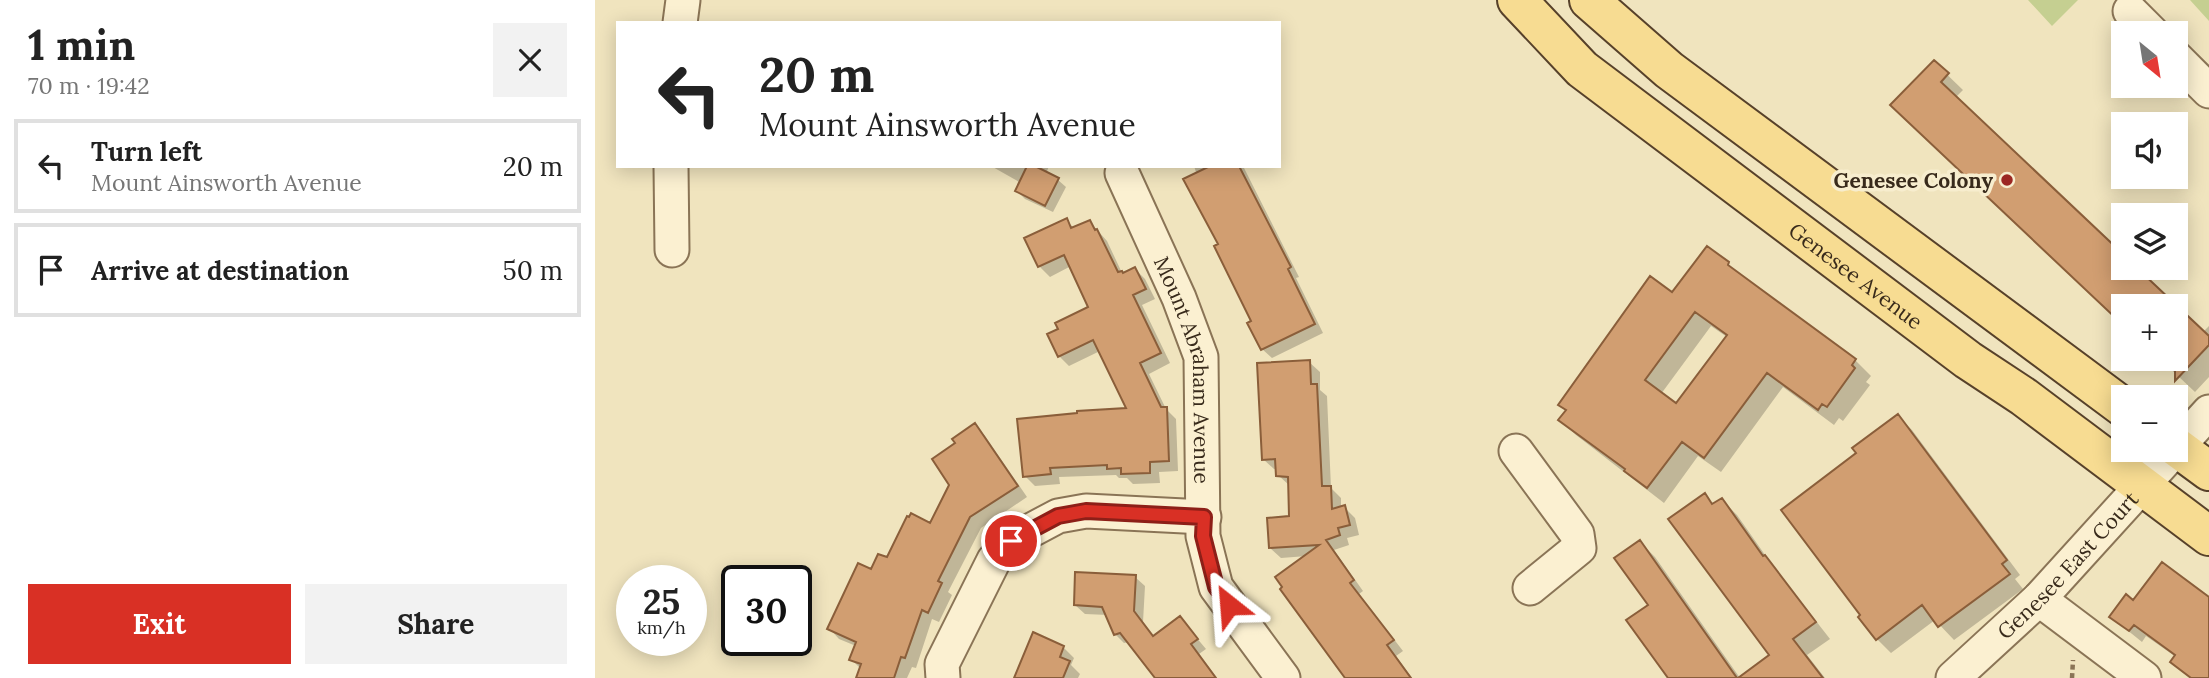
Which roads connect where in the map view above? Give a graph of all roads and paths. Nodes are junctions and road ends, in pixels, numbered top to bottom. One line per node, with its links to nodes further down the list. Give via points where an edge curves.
1 (683, 0): 4 (street)
2 (1517, 0): 17 (main road, Genesee Avenue, via 1582,69)
3 (1589, 0): 10 (main road, via 1669,71)
4 (680, 21)
5 (2188, 70): 6 (street)
6 (2209, 91)
7 (671, 168): 9 (street)
8 (1122, 173): 18 (street, Mount Abraham Avenue, via 1201,357)
9 (672, 250)
10 (2111, 398)
11 (2209, 412): 12 (street, Genesee East Court)
12 (2188, 434)
13 (1516, 451): 20 (street, via 1577,534 1579,548)
14 (2188, 456): 16 (main road)
15 (2164, 462): 17 (street, Genesee East Court)
16 (2209, 471)
17 (2143, 487): 19 (main road, Genesee Avenue); 21 (street, Genesee East Court)
18 (1204, 517): 22 (street, via 1086,511 1058,516 1011,541 994,561 942,664); 23 (street, Mount Abraham Avenue, via 1203,536 1216,587)
19 (2209, 536)
20 (1530, 588)
21 (2039, 599): 24 (street, Genesee East Court); 25 (street)
22 (943, 678)
23 (1283, 678)
24 (1953, 678)
25 (2144, 678)

